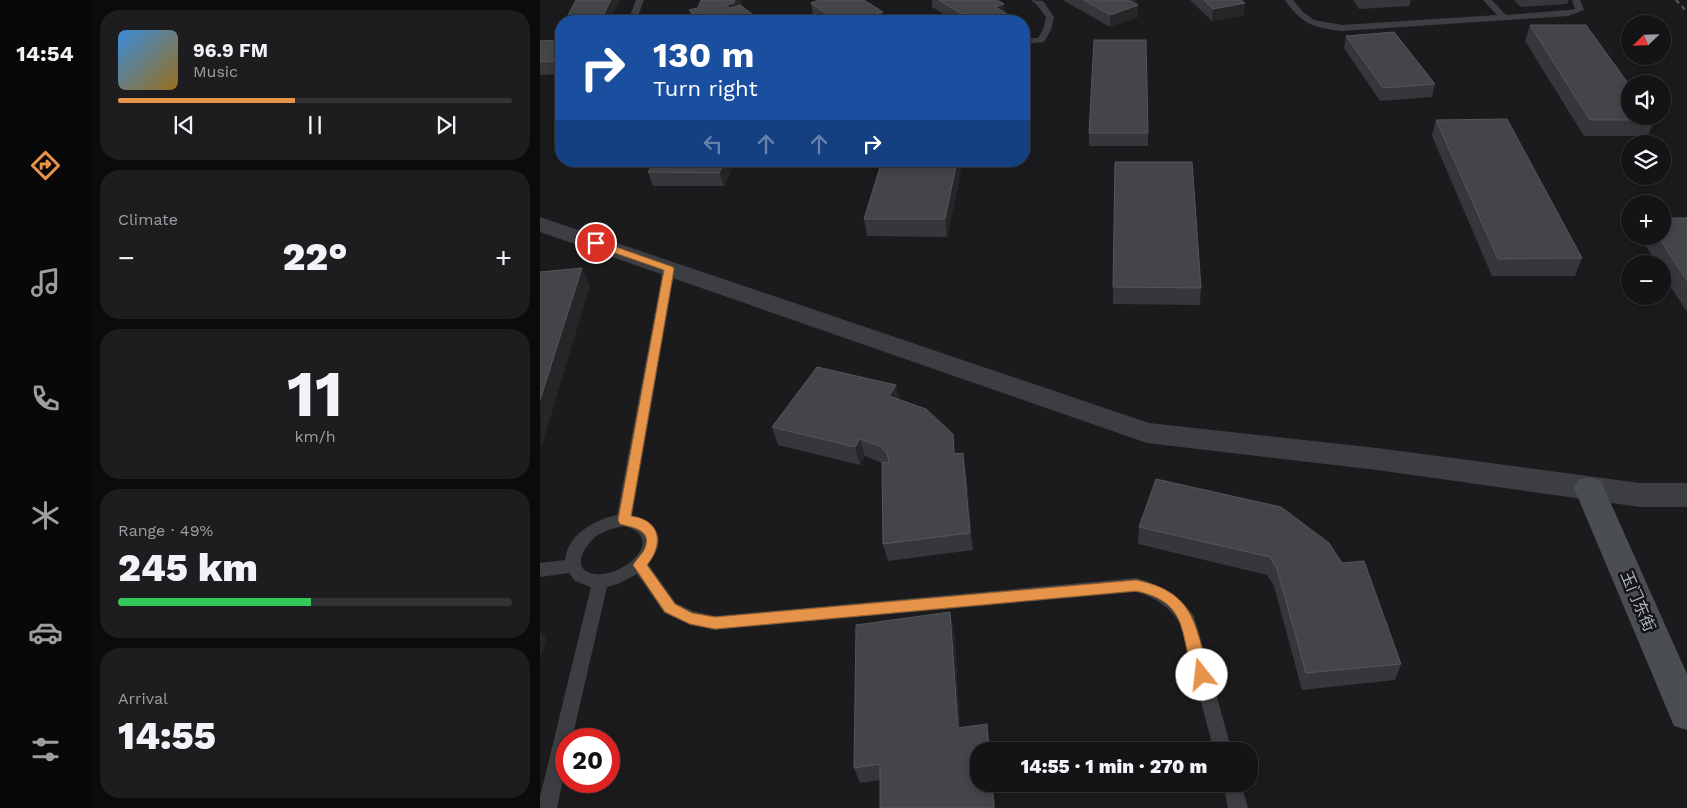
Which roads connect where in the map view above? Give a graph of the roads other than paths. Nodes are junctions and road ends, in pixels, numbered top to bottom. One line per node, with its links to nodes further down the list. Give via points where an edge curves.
1 (640, 0): 6 (lane)
2 (1035, 0): 8 (lane, via 1050,16 1041,40)
3 (1289, 0): 7 (lane, via 1298,15 1332,27)
4 (1487, 0): 7 (lane)
5 (1576, 0): 7 (lane, via 1580,10 1568,13)
6 (634, 15)
7 (1504, 17)
8 (1030, 41)
9 (540, 224): 10 (street)
10 (670, 269): 11 (street, via 1147,433); 13 (lane)
11 (1589, 488): 12 (street, via 1640,495); 18 (street, 玉门东街)
12 (1687, 495)
13 (624, 520): 14 (lane, via 646,527 651,534 652,544); 15 (lane, via 598,527 586,535 577,545)
14 (640, 565): 17 (lane, via 628,574); 19 (lane, via 670,608 690,618 715,623 1136,585 1153,589 1168,597 1188,621)
15 (573, 566): 16 (lane); 17 (lane, via 587,580)
16 (540, 570)
17 (600, 581): 21 (lane)
18 (1687, 714)
19 (1221, 742)
20 (1234, 792): 22 (lane)
21 (547, 808)
22 (1238, 808)

